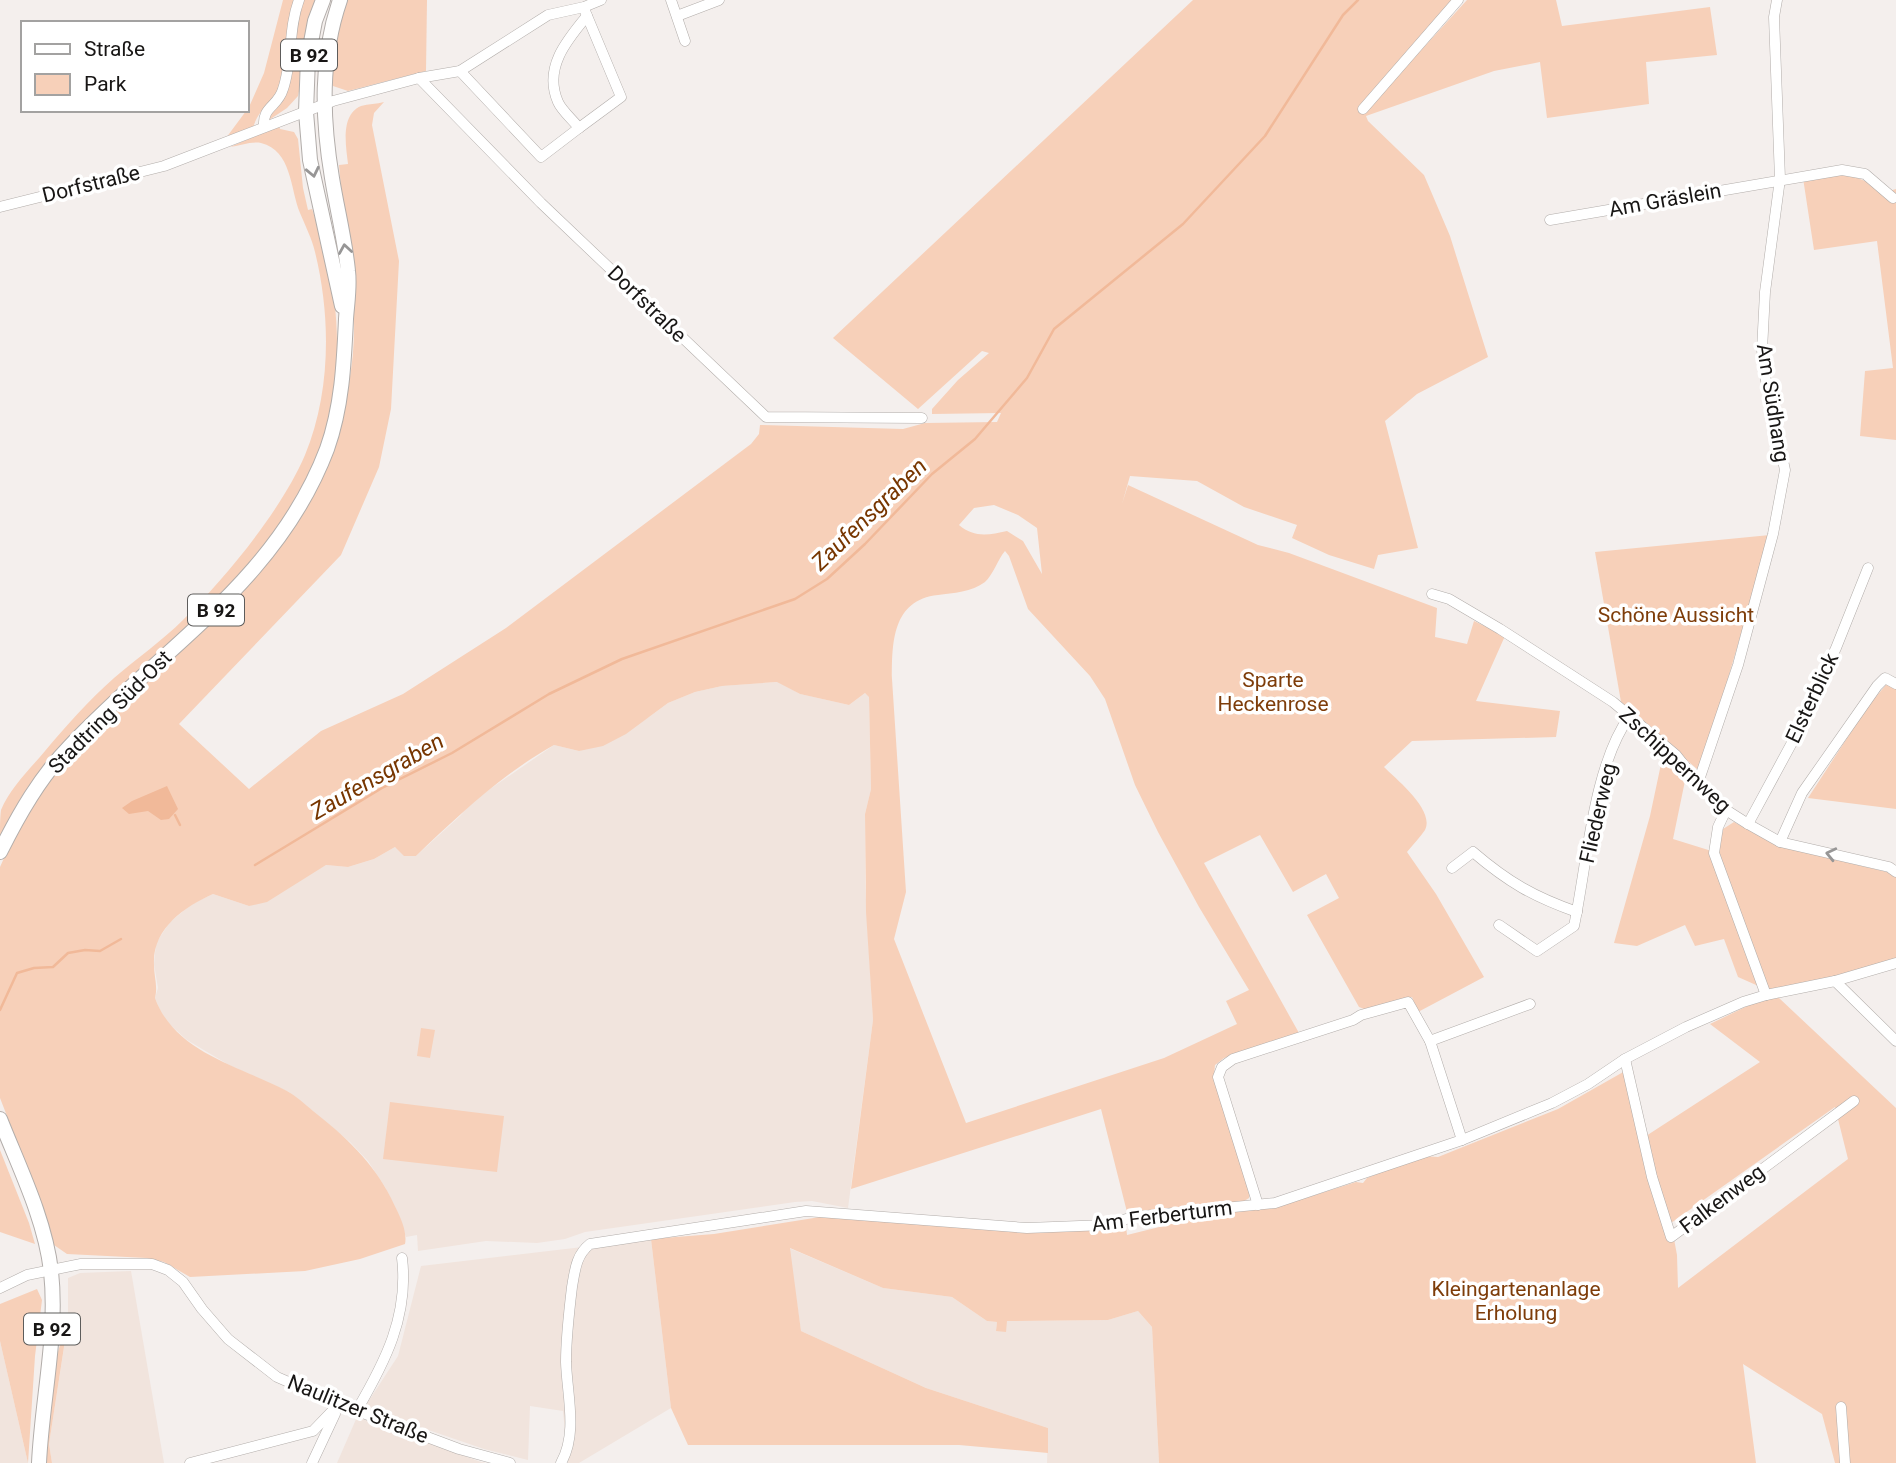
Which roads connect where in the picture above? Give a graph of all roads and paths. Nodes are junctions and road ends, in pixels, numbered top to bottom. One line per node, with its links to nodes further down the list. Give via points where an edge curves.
1 (299, 0): 17 (street, via 283,92 266,111)
2 (323, 0): 16 (main road, Stadtring Süd-Ost / B 92, via 308,58)
3 (340, 0): 14 (main road, Stadtring Süd-Ost / B 92, via 326,65)
4 (601, 0): 9 (street, Dorfstraße)
5 (671, 0): 10 (street)
6 (719, 0): 10 (street)
7 (1458, 0): 15 (street)
8 (1777, 0): 19 (street, Am Südhang)
9 (585, 11): 12 (street, Dorfstraße, via 548,15); 18 (street, via 558,54 553,81 558,103); 18 (street, via 621,97)
10 (677, 16): 11 (street)
11 (685, 41)
12 (460, 71): 13 (street, Dorfstraße); 18 (street, via 541,157)
13 (419, 79): 14 (street, Dorfstraße); 24 (street, Dorfstraße, via 541,203 766,417)
14 (324, 105): 16 (street, Dorfstraße); 23 (main road, Stadtring Süd-Ost / B 92, one-way to 14, via 349,274)
15 (1363, 109)
16 (306, 112): 17 (street, Dorfstraße); 23 (main road, Stadtring Süd-Ost / B 92, one-way to 23, via 310,160)
17 (264, 127): 21 (street, Dorfstraße, via 164,166)
18 (579, 128)
19 (1780, 179): 20 (street, via 1842,170 1865,174); 22 (street, Am Gräslein); 29 (street, Am Südhang, via 1762,350 1785,470 1781,500 1738,665)
20 (1894, 198)
21 (0, 207)
22 (1550, 220)
23 (346, 321): 33 (main road, Stadtring Süd-Ost / B 92, via 336,415 328,447 300,509 240,586 69,747 35,790)
24 (922, 418)
25 (1868, 568): 31 (street, Elsterblick, via 1794,739)
26 (1432, 594): 28 (street, Zschippernweg, via 1500,629)
27 (1896, 684): 32 (street, via 1885,678 1877,685 1802,793)
28 (1629, 717): 29 (street, Zschippernweg, via 1676,755); 36 (street, Fliederweg, via 1600,787)
29 (1698, 783): 30 (street, Zschippernweg)
30 (1726, 810): 31 (street, Zschippernweg); 40 (street, via 1714,853)
31 (1748, 824): 32 (street, Zschippernweg)
32 (1780, 842): 35 (street, Zschippernweg, one-way to 32)
33 (0, 852)
34 (1452, 868): 36 (street, via 1473,852 1505,879 1546,902)
35 (1896, 872)
36 (1577, 912): 37 (street, Fliederweg, via 1574,926 1538,951)
37 (1499, 926)
38 (1896, 963): 39 (street, Am Ferberturm)
39 (1835, 981): 40 (street, Am Ferberturm); 43 (street)
40 (1766, 995): 44 (street, Am Ferberturm, via 1686,1027)
41 (1530, 1004): 42 (street)
42 (1430, 1041): 47 (street); 48 (street, via 1408,1002 1233,1059 1222,1067 1218,1077)
43 (1896, 1041)
44 (1625, 1059): 45 (street, Falkenweg, via 1671,1237); 47 (street, Am Ferberturm, via 1552,1102)
45 (1854, 1101)
46 (0, 1119): 50 (main road, B 92)
47 (1462, 1140): 48 (street, Am Ferberturm, via 1298,1196)
48 (1258, 1205): 59 (street, Am Ferberturm, via 1133,1217 1106,1225 1027,1228 806,1211 590,1244 576,1263 569,1312 566,1360 571,1436)
49 (402, 1258): 54 (street, via 393,1341)
50 (51, 1269): 51 (street, Naulitzer Straße); 52 (street, Naulitzer Straße, via 80,1264 152,1264 168,1270 228,1339 277,1377); 55 (main road, B 92, via 53,1318)
51 (0, 1288)
52 (340, 1404): 54 (street, Naulitzer Straße); 56 (street, via 313,1431); 57 (street)
53 (1841, 1407): 60 (street)
54 (358, 1410): 58 (street, Naulitzer Straße, via 459,1449)
55 (39, 1463)
56 (190, 1463)
57 (312, 1463)
58 (510, 1463)
59 (561, 1463)
60 (1845, 1463)

